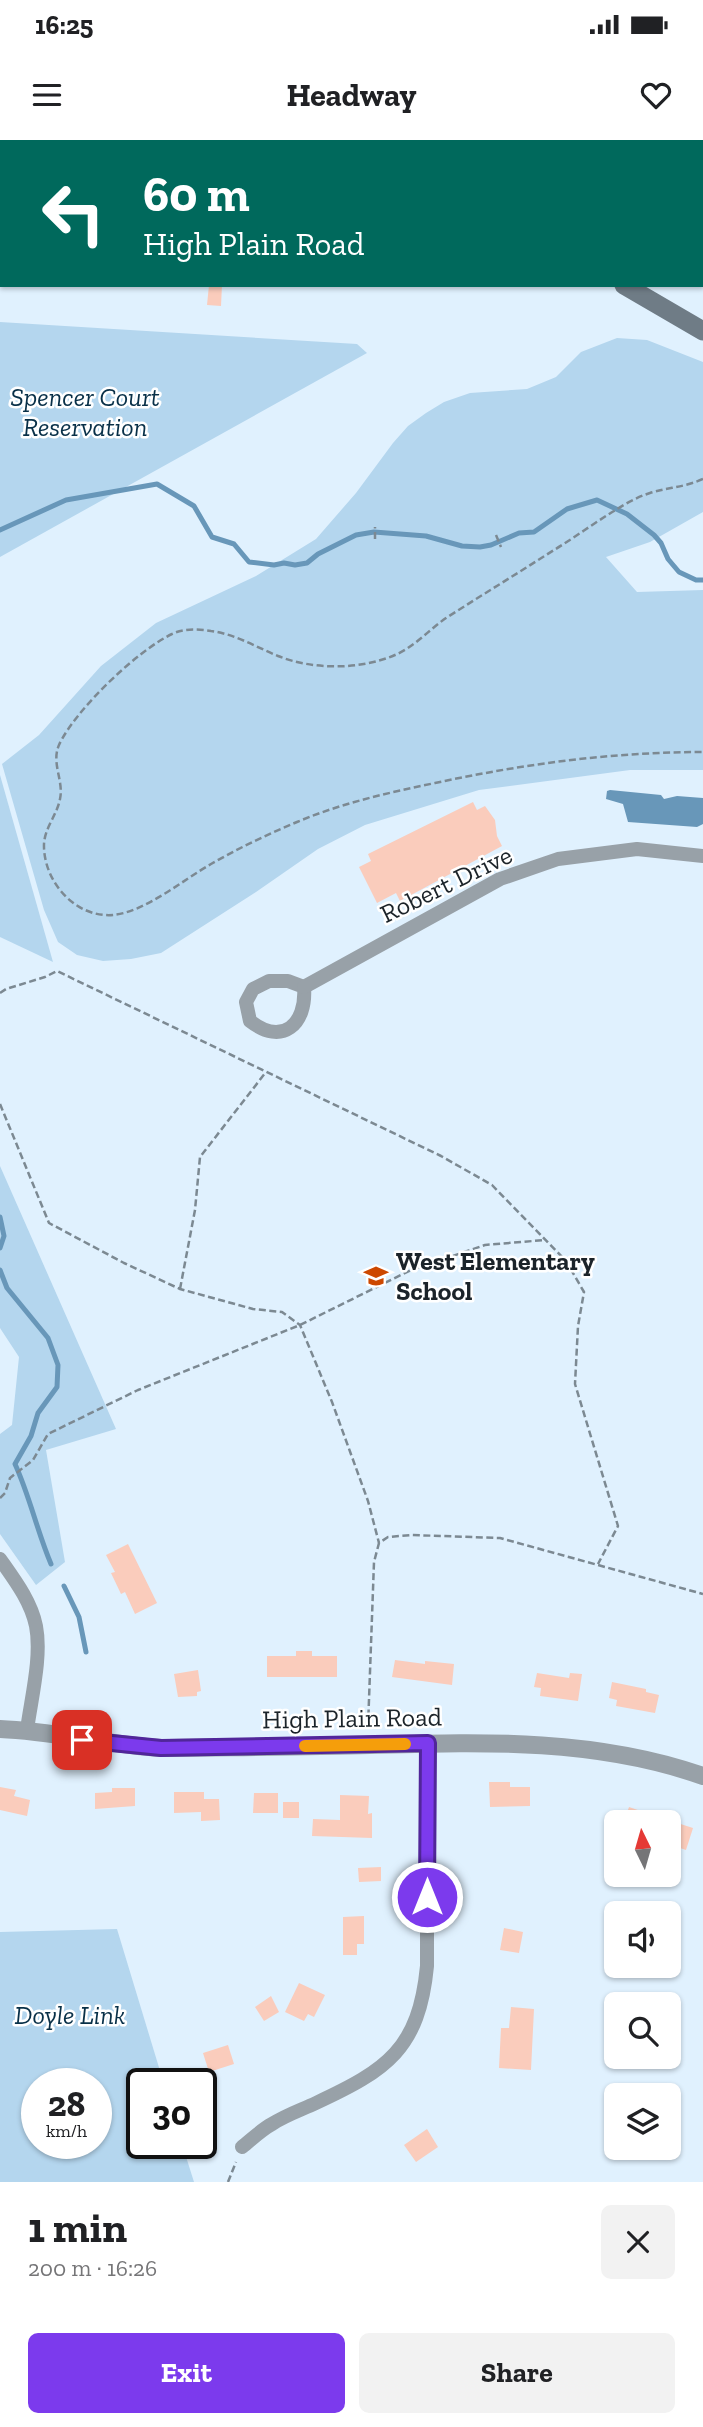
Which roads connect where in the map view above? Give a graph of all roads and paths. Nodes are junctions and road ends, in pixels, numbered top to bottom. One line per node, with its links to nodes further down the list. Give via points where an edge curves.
1 (627, 287): 2 (main road)
2 (703, 331)
3 (703, 479): 8 (path, via 632,501 400,653 381,660 350,665 303,663 225,634 197,629 162,640 106,685 58,747 61,797 44,850 61,891 74,905 98,915 118,915 249,843 357,800 557,760)
4 (375, 527): 6 (path)
5 (496, 536): 7 (path)
6 (374, 539)
7 (501, 547)
8 (703, 752)
9 (703, 856): 10 (street, Robert Drive, via 637,849 558,859 500,879)
10 (304, 987): 10 (street, via 268,981 253,989 246,1002 250,1021 262,1031 295,1025 302,1015)
11 (0, 993): 12 (path, via 57,971)
12 (266, 1072): 14 (path, via 492,1185); 15 (path, via 200,1157)
13 (0, 1104): 15 (path, via 49,1223)
14 (545, 1240): 16 (path, via 485,1245 411,1270); 20 (path, via 566,1261 584,1292 575,1384 618,1526)
15 (180, 1289): 16 (path, via 282,1312)
16 (300, 1325): 17 (path, via 138,1390 48,1434 33,1460 10,1478); 18 (path, via 337,1415)
17 (0, 1498)
18 (379, 1543): 20 (path, via 388,1537 412,1535 500,1538); 25 (path)
19 (0, 1559): 23 (street, via 18,1584 36,1625)
20 (598, 1564): 21 (path)
21 (703, 1594)
22 (0, 1729): 23 (street, High Plain Road)
23 (27, 1730): 25 (street, High Plain Road, via 161,1748)
24 (428, 1743): 25 (street, High Plain Road); 26 (street, High Plain Road, via 591,1749 669,1764); 27 (street, via 427,1966 423,2000 411,2033 370,2077 270,2125)
25 (368, 1745)
26 (703, 1776)
27 (242, 2147): 28 (path)
28 (228, 2182)

